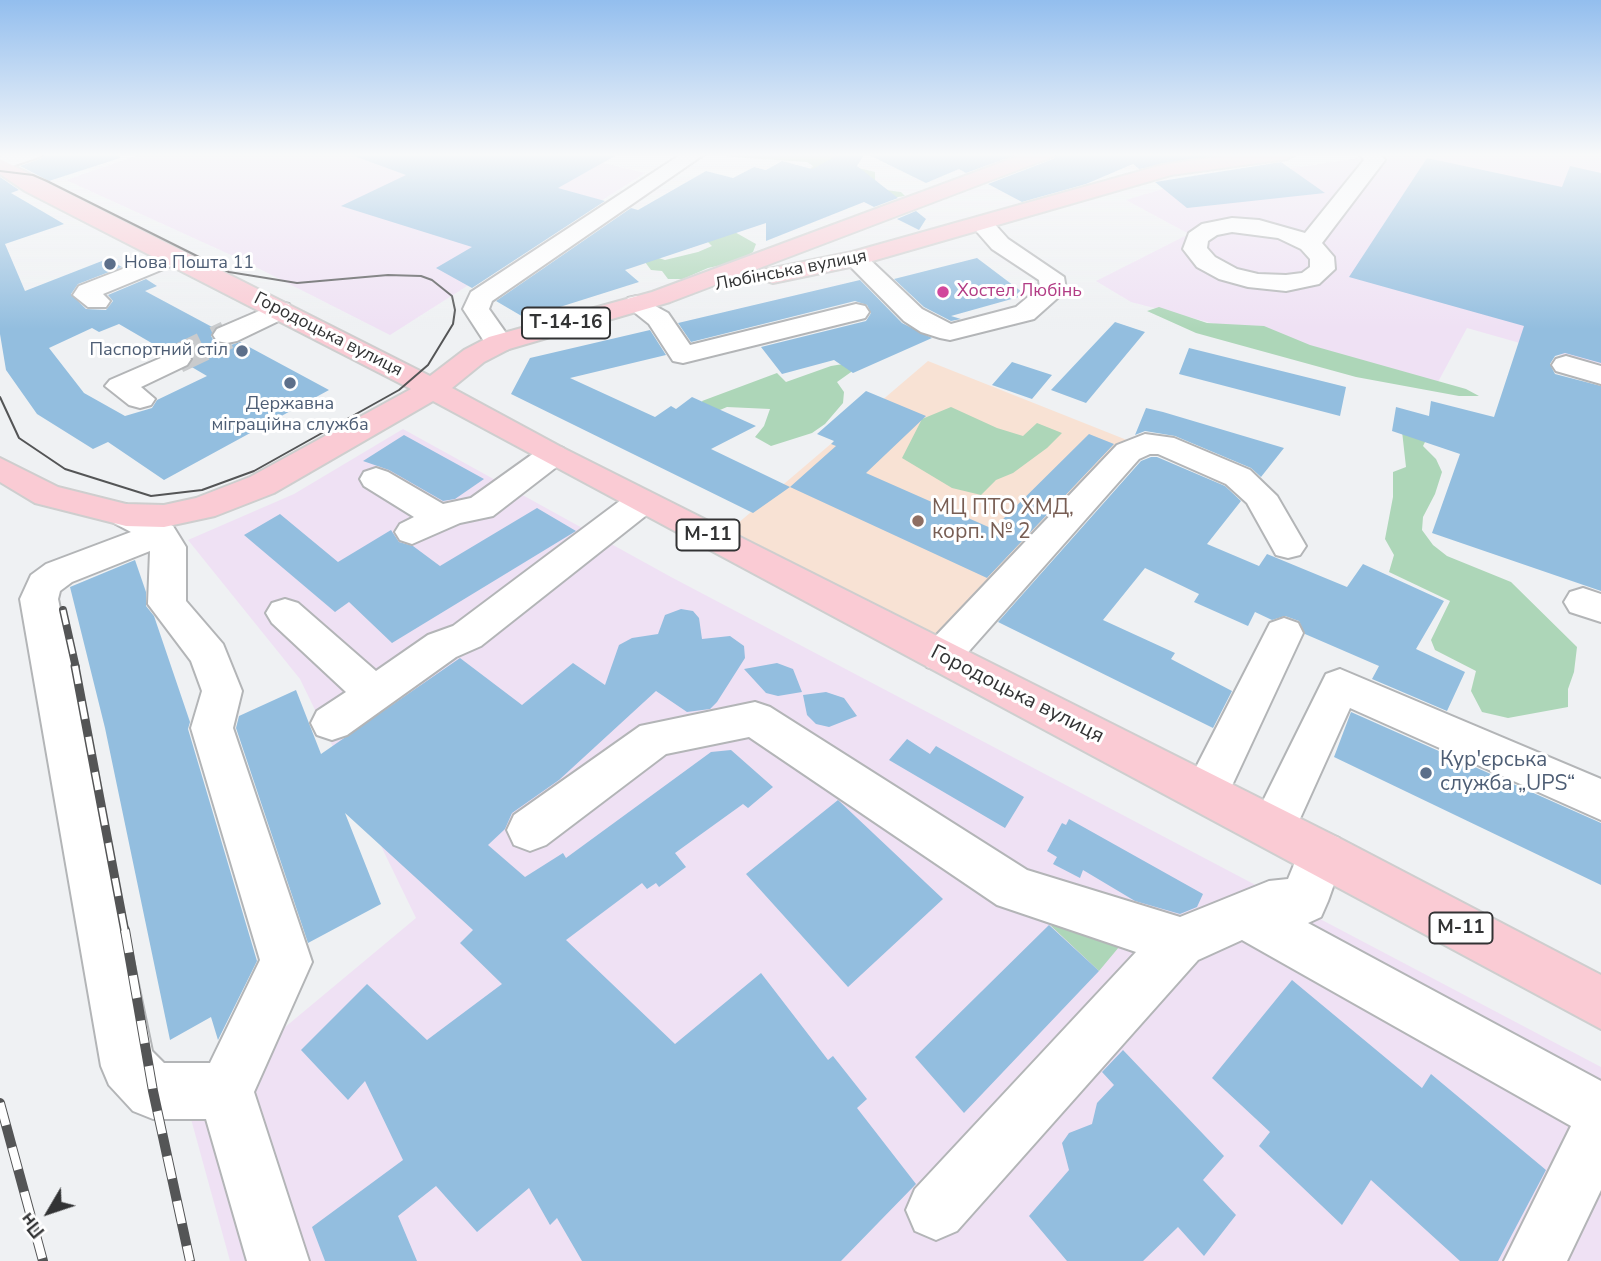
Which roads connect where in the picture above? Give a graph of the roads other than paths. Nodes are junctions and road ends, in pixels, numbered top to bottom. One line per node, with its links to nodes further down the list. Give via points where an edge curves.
1 (85, 212): 9 (main road, Городоцька вулиця / М-11)
2 (608, 212): 17 (street, via 480,297 476,309)
3 (889, 212): 8 (main road, Т-14-16)
4 (1027, 212): 6 (main road, Любінська вулиця)
5 (1334, 212): 7 (street)
6 (983, 225): 10 (main road, Любінська вулиця); 10 (street, via 1000,244 1051,277 1053,289 1025,313 950,332 940,329 913,315)
7 (1309, 244)
8 (796, 247): 11 (main road); 12 (main road, Т-14-16)
9 (174, 256): 13 (street, via 88,291 86,295); 14 (main road, Городоцька вулиця / М-11)
10 (855, 259): 11 (main road, Любінська вулиця)
11 (821, 265): 12 (main road, Любінська вулиця)
12 (649, 300): 15 (street, via 683,355); 17 (main road, Т-14-16)
13 (97, 301)
14 (280, 310): 16 (street); 21 (main road, Городоцька вулиця / М-11)
15 (856, 312)
16 (227, 335)
17 (499, 343): 21 (main road, Т-14-16, via 474,356)
18 (177, 359): 22 (street, via 120,386)
19 (1566, 365): 20 (street)
20 (1601, 375)
21 (431, 390): 23 (main road, Городоцька вулиця / М-11); 27 (main road, Городоцька вулиця, via 262,485 203,509)
22 (140, 399)
23 (552, 455): 25 (street, via 481,508 452,513 426,525); 26 (main road, Городоцька вулиця / М-11)
24 (0, 468): 27 (main road, Городоцька вулиця, via 47,495)
25 (376, 480)
26 (641, 502): 31 (main road, Городоцька вулиця / М-11); 32 (street, via 467,636 442,646)
27 (144, 524): 42 (street, via 168,547 167,604 209,656 222,691 212,728 286,962); 42 (street, via 59,573 44,584 39,599 128,1066 153,1091)
28 (1288, 546): 31 (street, via 1260,496 1238,477 1163,445 1145,444 1128,452)
29 (285, 612): 32 (street)
30 (1284, 634): 34 (street)
31 (941, 656): 34 (main road, Городоцька вулиця / М-11)
32 (374, 693): 33 (street)
33 (332, 723)
34 (1206, 793): 36 (main road, Городоцька вулиця / М-11)
35 (1601, 800): 36 (street, via 1340,685)
36 (1273, 828): 38 (main road, Городоцька вулиця / М-11)
37 (530, 830): 40 (street, via 655,738 755,719 1014,889)
38 (1321, 853): 39 (street, via 1304,901 1269,904); 41 (main road, Городоцька вулиця / М-11)
39 (1243, 914): 40 (street); 43 (street)
40 (1180, 942): 45 (street)
41 (1601, 1003)
42 (226, 1091): 46 (street)
43 (1601, 1112)
44 (1601, 1127): 47 (street)
45 (936, 1210)
46 (278, 1261)
47 (1535, 1261)

